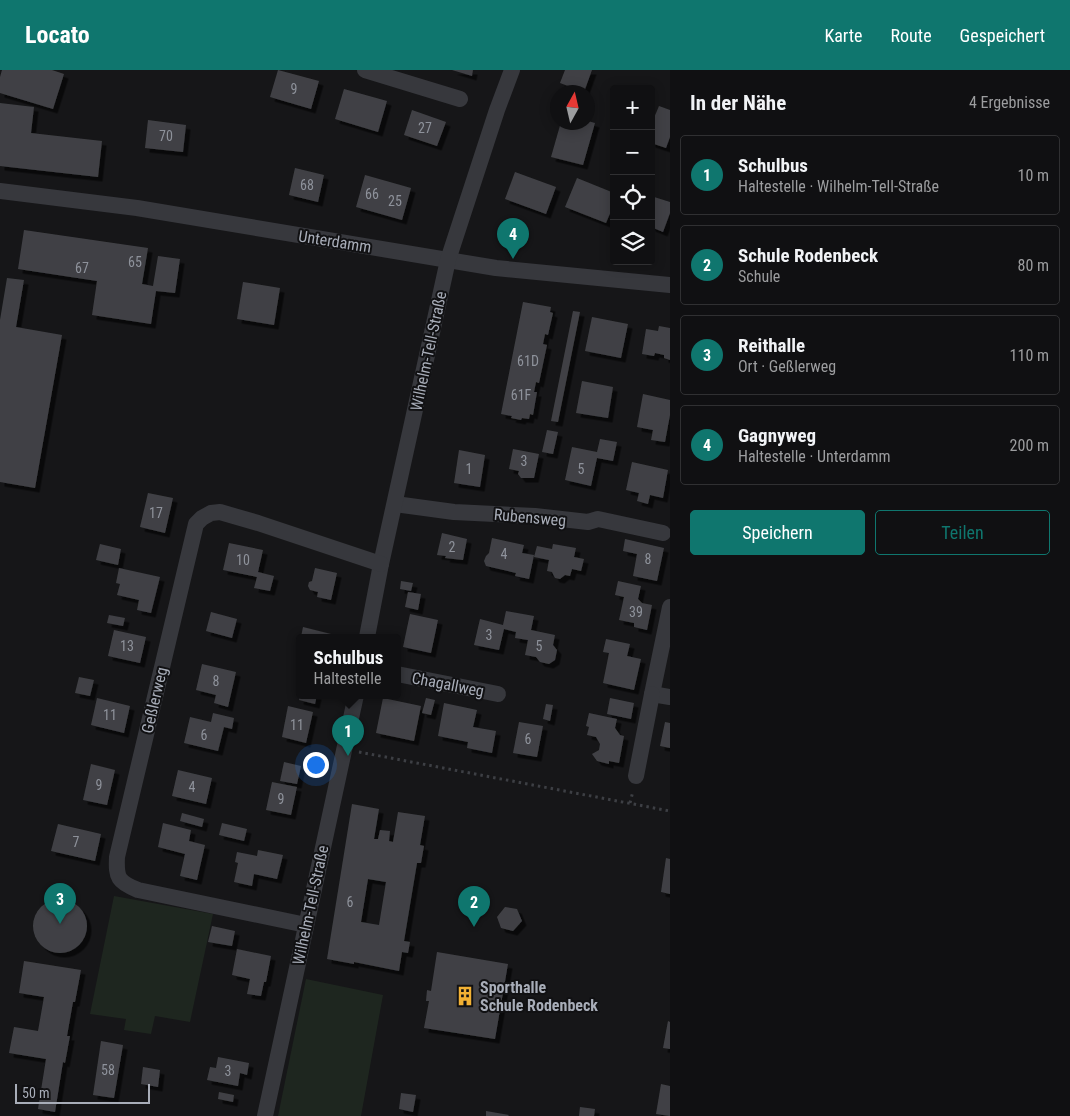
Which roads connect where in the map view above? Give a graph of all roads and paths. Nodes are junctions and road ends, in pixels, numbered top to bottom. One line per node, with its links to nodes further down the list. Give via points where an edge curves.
1 (365, 70): 3 (street)
2 (512, 70): 5 (street, Wilhelm-Tell-Straße)
3 (460, 99)
4 (0, 191): 5 (street, Unterdamm, via 137,208)
5 (448, 260): 6 (street, Unterdamm, via 496,268); 7 (street, Wilhelm-Tell-Straße)
6 (670, 285)
7 (395, 504): 8 (street, Rubensweg, via 588,522 598,519); 9 (street, Wilhelm-Tell-Straße)
8 (663, 533)
9 (381, 564): 11 (street, Wilhelm-Tell-Straße); 20 (street, Geßlerweg, via 220,512 211,513 196,524 117,857 119,880 138,890)
10 (670, 607): 14 (street)
11 (368, 634)
12 (401, 675): 13 (street, Chagallweg)
13 (498, 694)
14 (652, 694): 15 (street); 18 (street)
15 (670, 697)
16 (355, 699): 17 (street, Wilhelm-Tell-Straße)
17 (344, 750): 19 (path); 20 (street, Wilhelm-Tell-Straße)
18 (636, 776)
19 (670, 811)
20 (306, 925): 21 (street, Wilhelm-Tell-Straße)
21 (265, 1116)

